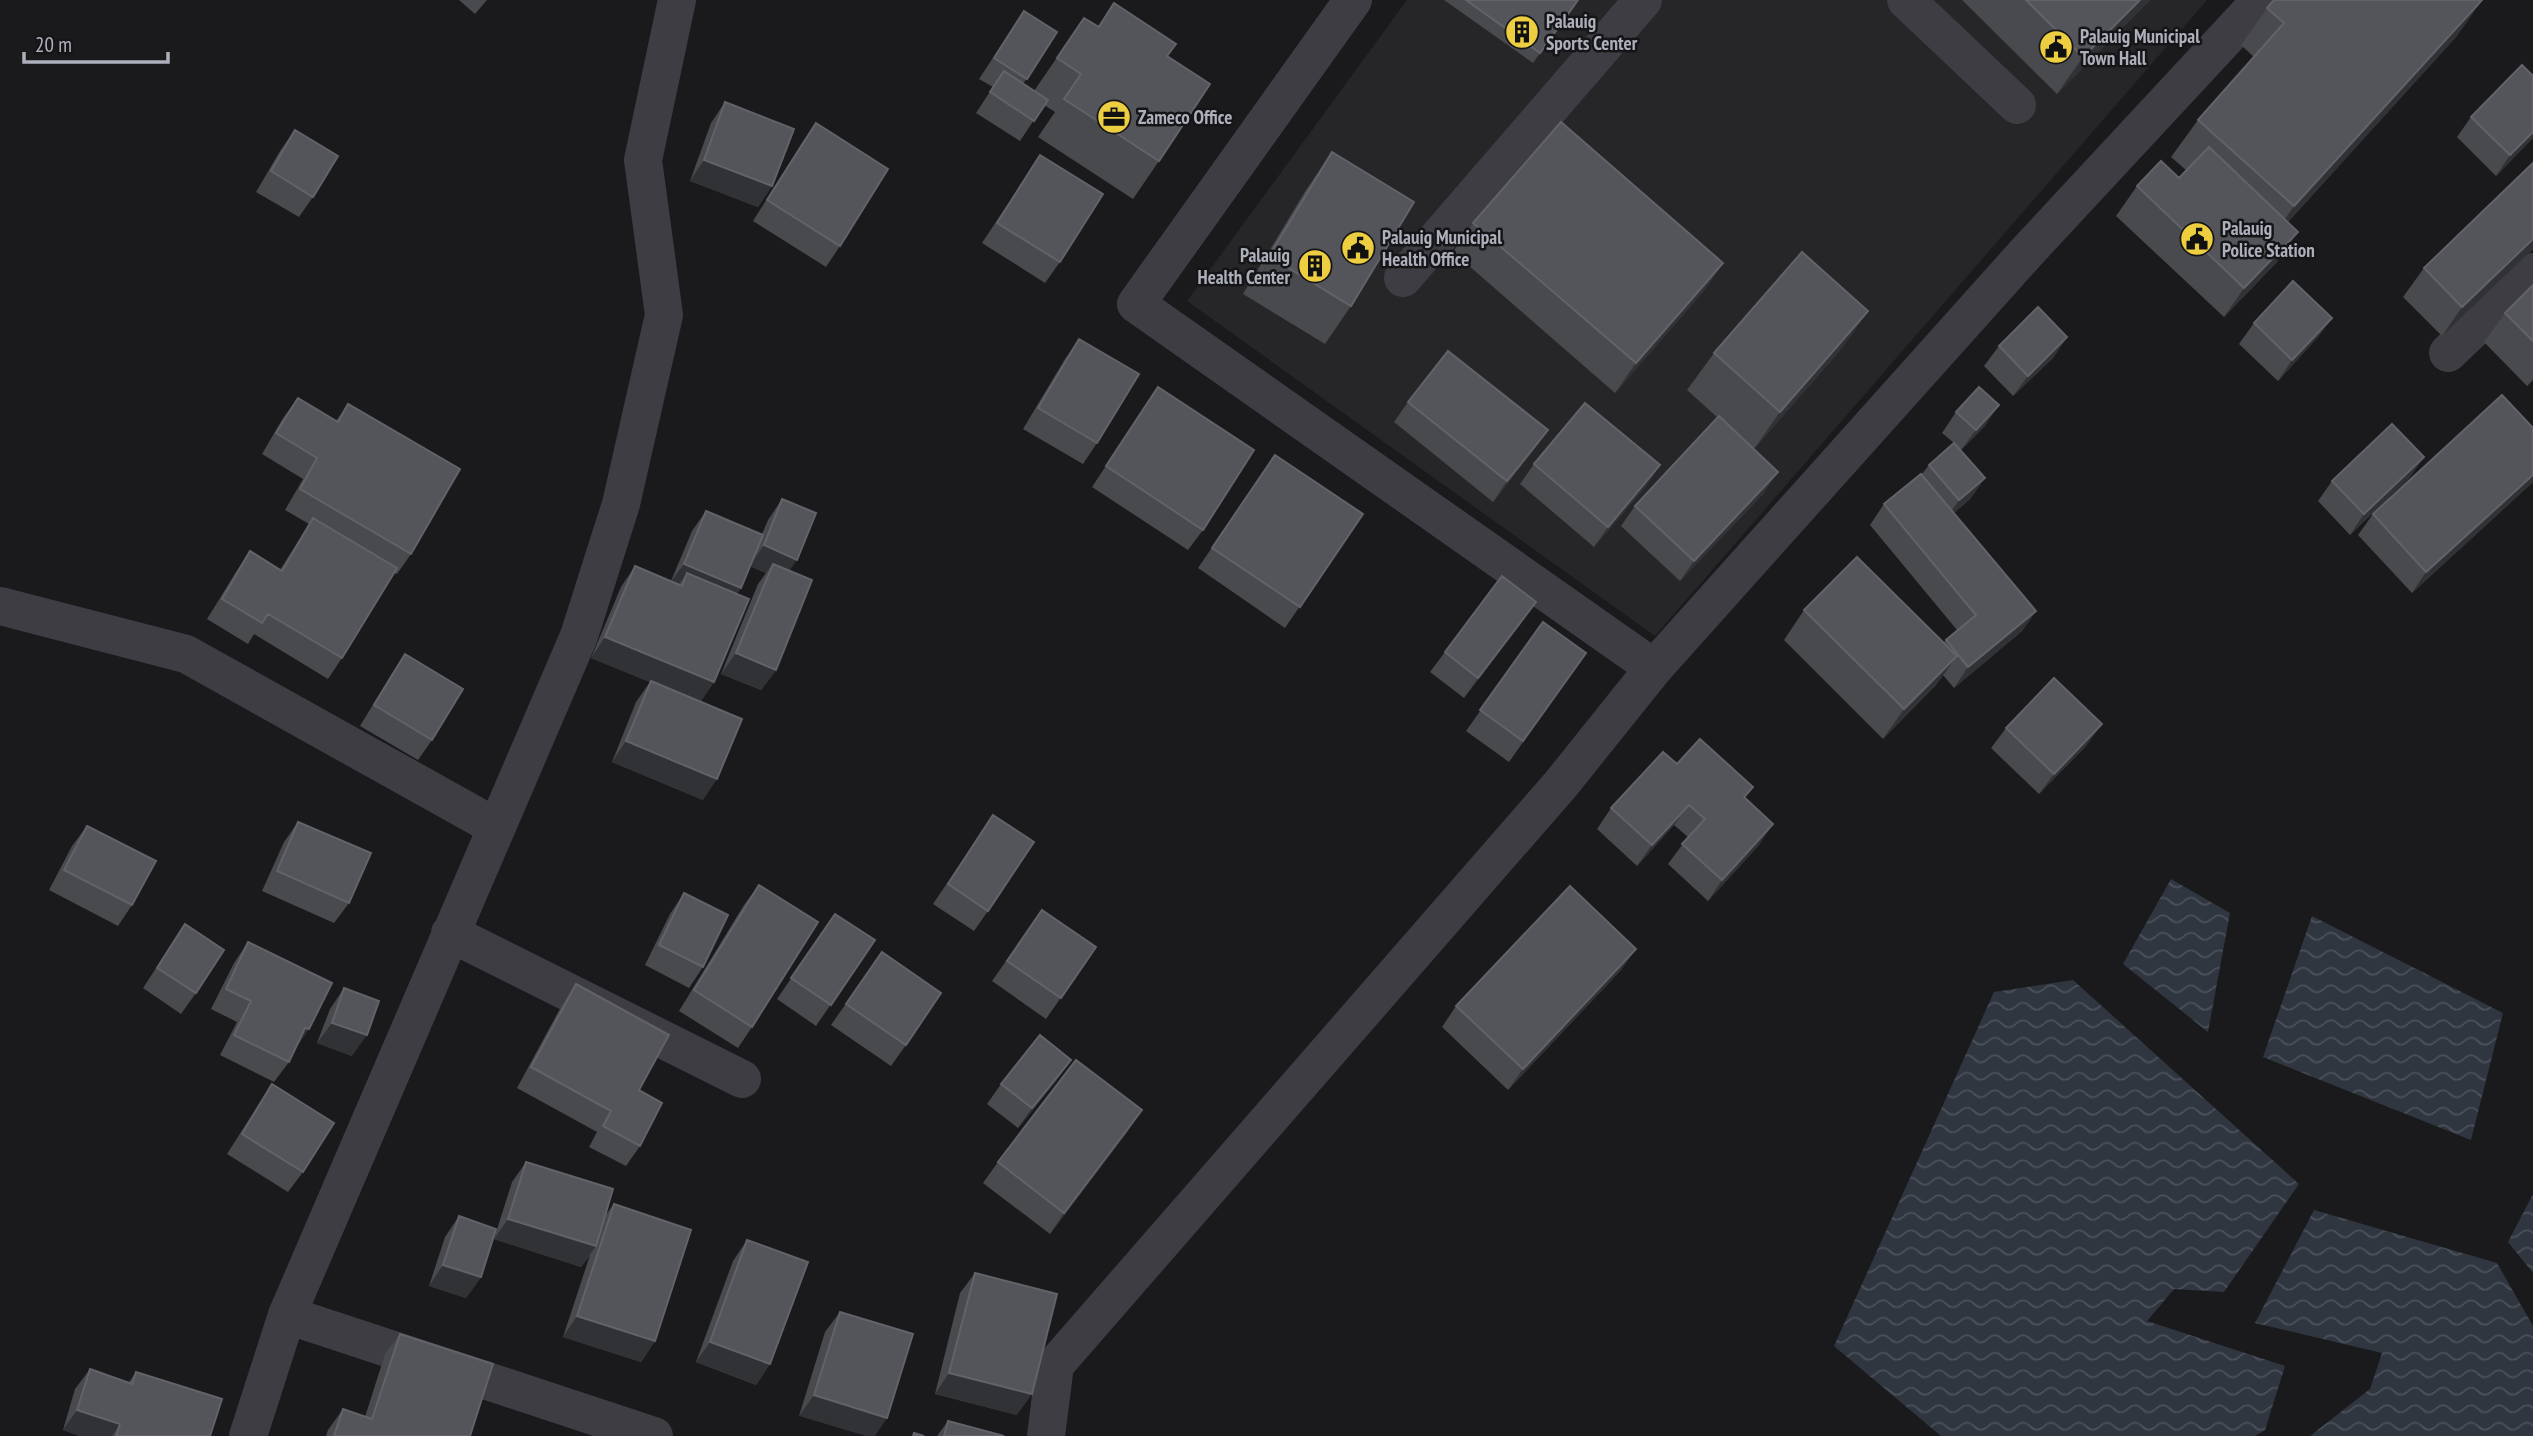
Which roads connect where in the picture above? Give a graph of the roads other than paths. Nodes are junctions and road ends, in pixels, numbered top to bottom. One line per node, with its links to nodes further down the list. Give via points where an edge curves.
1 (677, 0): 12 (street, via 643,160 664,315 621,504 579,636)
2 (1353, 0): 11 (street, via 1136,304)
3 (1643, 0): 8 (street)
4 (1906, 0): 6 (street)
5 (2262, 0): 11 (street, via 2025,254)
6 (2017, 105)
7 (2533, 272): 9 (street)
8 (1403, 278)
9 (2448, 353)
10 (0, 606): 12 (street, via 186,654)
11 (1654, 668): 18 (street, via 1561,784 1055,1365)
12 (496, 827): 13 (street)
13 (450, 933): 14 (street); 15 (street)
14 (741, 1079)
15 (287, 1315): 16 (street); 17 (street)
16 (248, 1436)
17 (654, 1436)
18 (1046, 1436)

